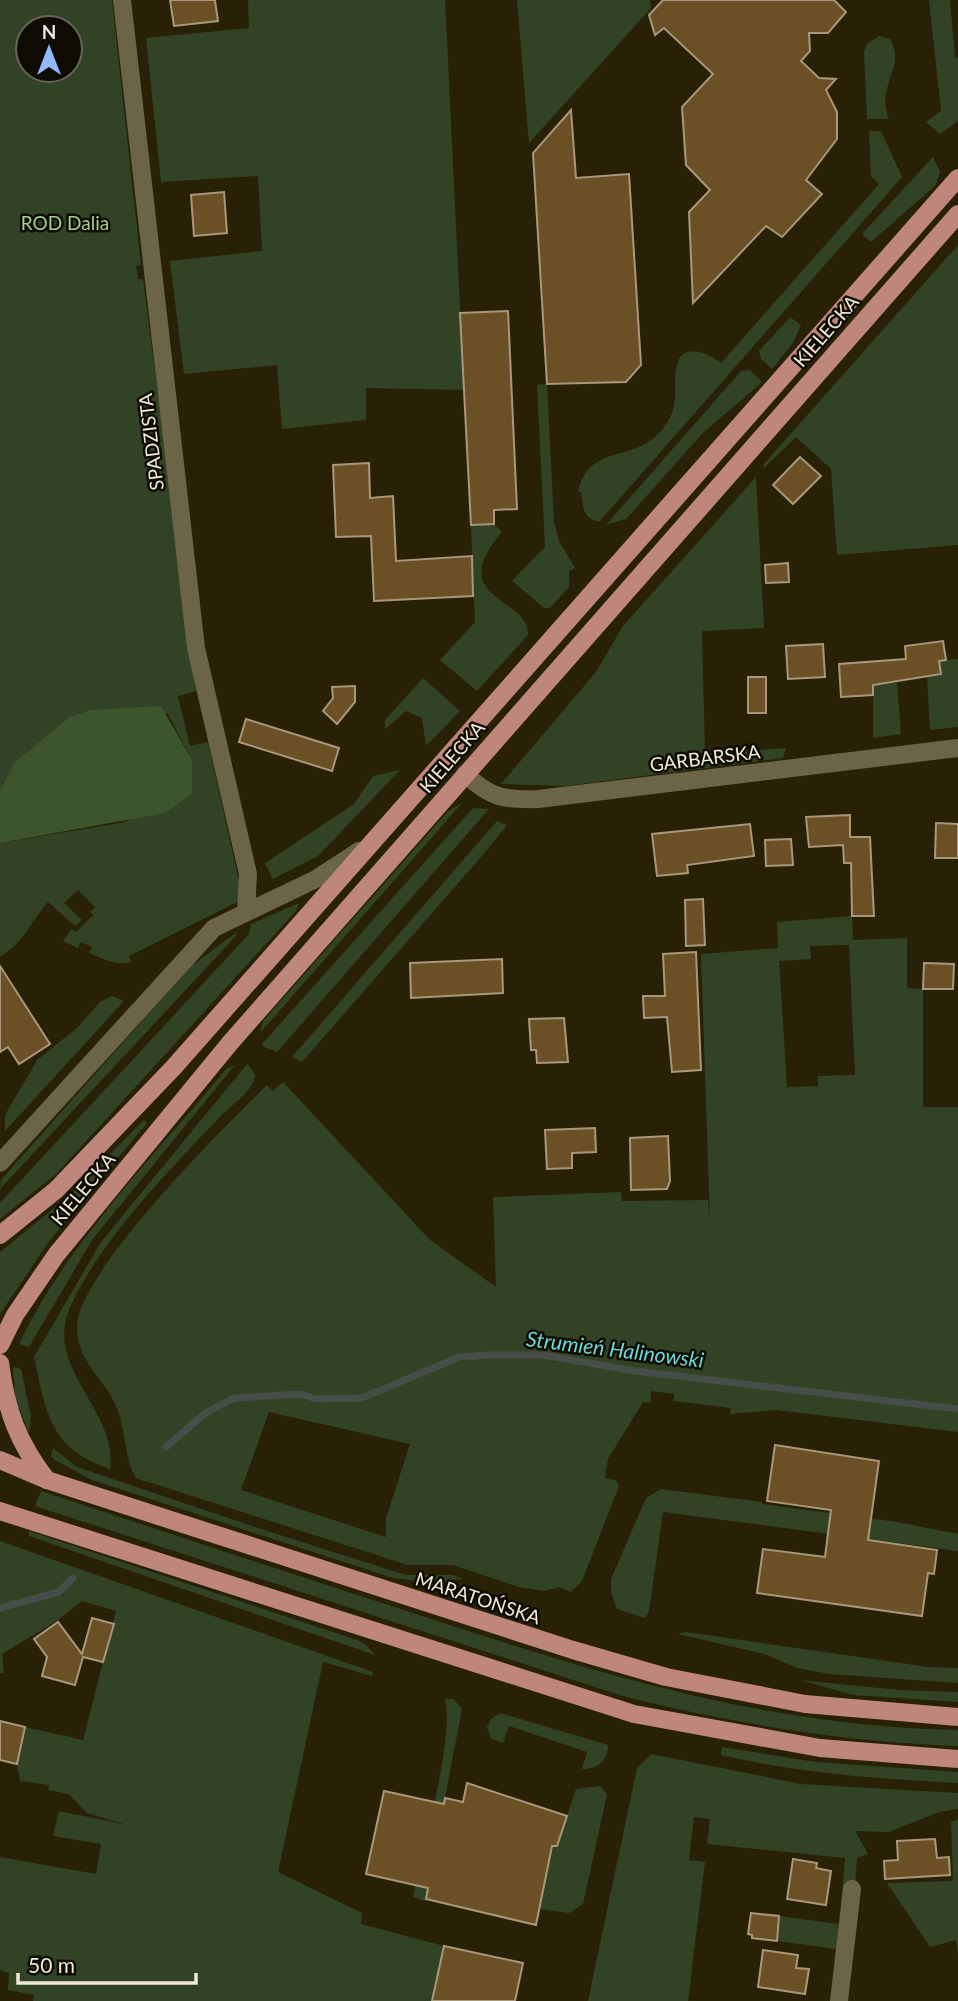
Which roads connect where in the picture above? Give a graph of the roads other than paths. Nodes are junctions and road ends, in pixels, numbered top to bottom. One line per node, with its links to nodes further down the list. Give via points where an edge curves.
1 (122, 0): 7 (street, SPADZISTA, via 197,648)
2 (958, 178): 6 (main road, KIELECKA)
3 (958, 214): 5 (main road, KIELECKA)
4 (958, 748): 5 (street, GARBARSKA, via 538,800 497,797)
5 (465, 774): 12 (main road, KIELECKA, via 230,1043 56,1255)
6 (377, 837): 8 (street, via 335,868); 11 (main road, KIELECKA, via 111,1136 56,1190)
7 (248, 874): 8 (street, via 257,890); 9 (street, SPADZISTA)
8 (276, 898): 9 (street)
9 (246, 912): 10 (street, via 214,928)
10 (0, 1163)
11 (0, 1235)
12 (0, 1345)
13 (0, 1363): 15 (main road, via 11,1422)
14 (0, 1460): 15 (main road, MARATOŃSKA)
15 (47, 1480): 17 (main road, MARATOŃSKA, via 666,1677 816,1705)
16 (0, 1511): 18 (main road, via 634,1714 820,1748)
17 (958, 1717)
18 (958, 1759)
19 (852, 1889): 20 (street)
20 (839, 2001)

